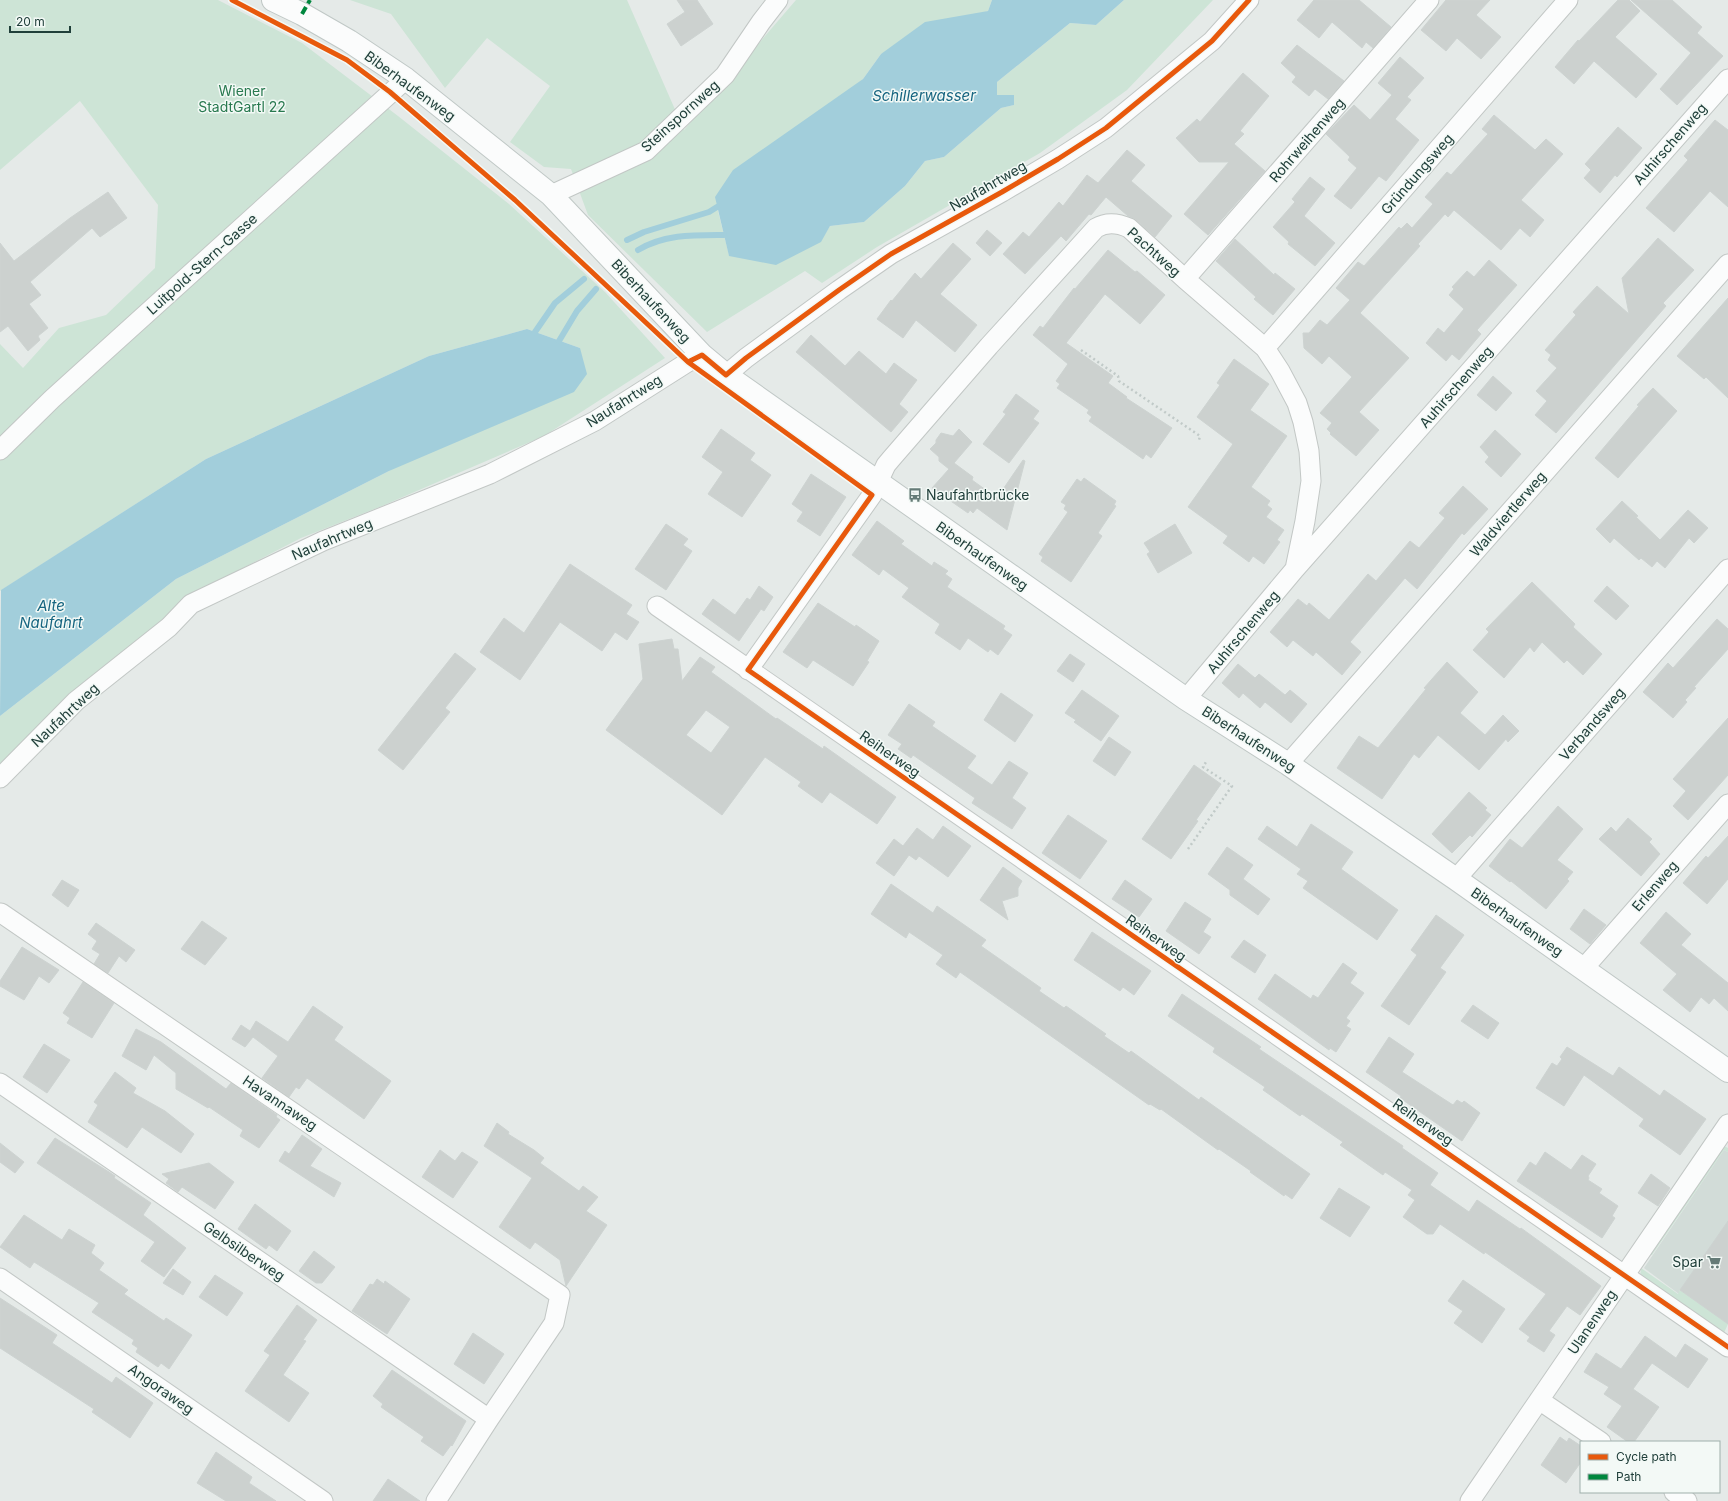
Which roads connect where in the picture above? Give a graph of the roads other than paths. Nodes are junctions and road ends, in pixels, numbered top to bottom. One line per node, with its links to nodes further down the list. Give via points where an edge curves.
1 (272, 0): 7 (main road, Biberhaufenweg, via 302,14)
2 (778, 0): 8 (street, Steinspornweg, via 725,75 646,151)
3 (1249, 0): 13 (street, Naufahrtweg, via 1212,41 1106,128 1002,192 891,254)
4 (1429, 0): 10 (street, Rohrweihenweg)
5 (1568, 0): 11 (street, Gründungsweg)
6 (1728, 78): 17 (street, Auhirschenweg)
7 (406, 79): 8 (main road, Biberhaufenweg); 14 (street, Luitpold-Stern-Gasse, via 52,399)
8 (551, 195): 12 (main road, Biberhaufenweg)
9 (1728, 264): 21 (street, Waldviertlerweg)
10 (1185, 279): 11 (street, Pachtweg); 15 (street, Pachtweg, via 1129,228 1121,224 1100,225 989,346 891,459)
11 (1265, 348): 17 (street, Pachtweg, via 1297,404 1309,451 1311,482)
12 (702, 355): 13 (main road, Biberhaufenweg); 22 (street, Naufahrtweg, via 595,421 490,474 323,541 191,604 169,627 76,701)
13 (726, 375): 15 (main road, Biberhaufenweg)
14 (0, 450)
15 (878, 482): 19 (street, via 872,495); 20 (main road, Biberhaufenweg)
16 (1728, 569): 24 (street, Verbandsweg)
17 (1295, 570): 20 (street, Auhirschenweg)
18 (657, 606): 19 (street, Reiherweg)
19 (748, 670): 30 (street, Reiherweg)
20 (1186, 699): 21 (main road, Biberhaufenweg)
21 (1288, 764): 24 (main road, Biberhaufenweg)
22 (0, 778)
23 (1728, 804): 26 (street, Erlenweg)
24 (1456, 879): 26 (main road, Biberhaufenweg)
25 (0, 914): 34 (street, Havannaweg, via 560,1295 554,1323)
26 (1583, 969): 27 (main road, Biberhaufenweg)
27 (1728, 1071)
28 (0, 1083): 34 (street, Gelbsilberweg)
29 (1728, 1124): 30 (street, Ulanenweg)
30 (1624, 1276): 32 (street, Reiherweg); 33 (street, Ulanenweg)
31 (0, 1278): 37 (street, Angoraweg)
32 (1728, 1347)
33 (1539, 1400): 35 (street); 39 (street, Ulanenweg)
34 (489, 1419): 38 (street)
35 (1600, 1441)
36 (1675, 1493): 40 (street)
37 (323, 1501)
38 (436, 1501)
39 (1470, 1501)
40 (1687, 1501)

